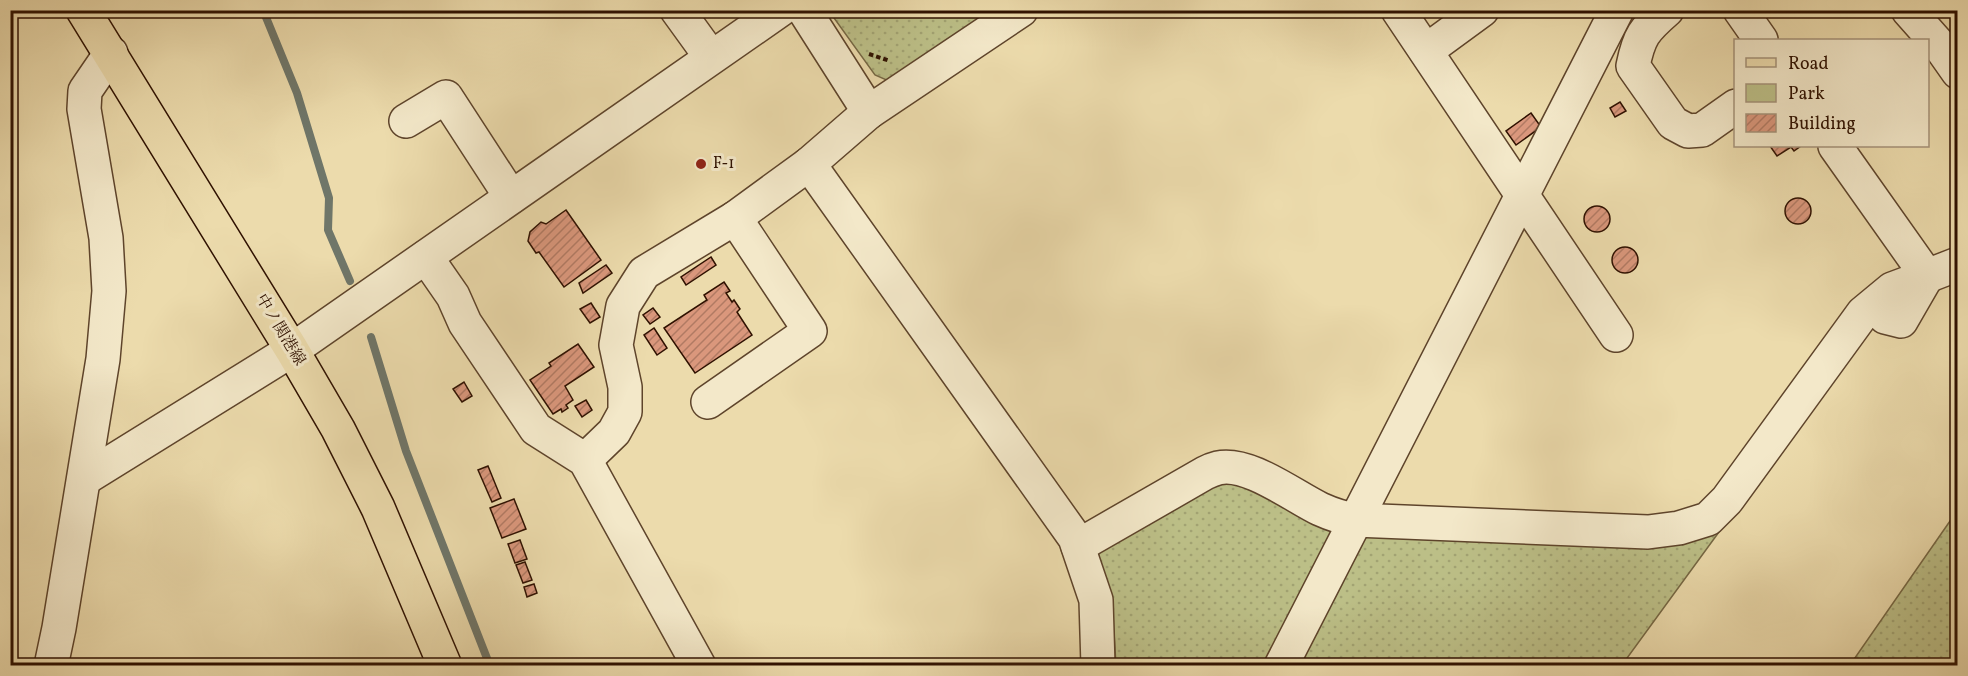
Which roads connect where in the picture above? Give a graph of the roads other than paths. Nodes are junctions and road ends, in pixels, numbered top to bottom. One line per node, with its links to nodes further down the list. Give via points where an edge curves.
1 (83, 10): 14 (main road, 中ノ関港線)
2 (677, 10): 15 (street)
3 (780, 10): 15 (street)
4 (804, 10): 18 (street)
5 (1021, 10): 18 (street)
6 (1398, 10): 13 (street)
7 (1482, 10): 13 (street)
8 (1617, 10): 22 (street)
9 (1667, 10): 17 (street, via 1638,40 1633,66 1673,123 1688,130 1702,130)
10 (1740, 10): 12 (street)
11 (1908, 10): 16 (street)
12 (1760, 39)
13 (1426, 51): 22 (street)
14 (111, 53): 29 (main road, 中ノ関港線); 32 (street, via 85,91 84,109 106,238 109,291 103,359)
15 (711, 57): 23 (street)
16 (1958, 72)
17 (1734, 107)
18 (869, 112): 21 (street)
19 (421, 118): 23 (street, via 446,97)
20 (1835, 147): 26 (street)
21 (809, 164): 24 (street); 34 (street, via 1069,528)
22 (1523, 196): 28 (street); 33 (street)
23 (511, 197): 25 (street)
24 (735, 218): 30 (street, via 810,331); 31 (street, via 644,273 623,306 616,345 625,387 625,412 614,432)
25 (426, 257): 29 (street); 31 (street, via 536,429)
26 (1947, 266): 27 (street, via 1901,321); 33 (street, via 1892,289 1863,314 1727,500 1708,519 1648,532)
27 (1885, 317)
28 (1616, 335)
29 (292, 350): 32 (street); 36 (main road, 中ノ関港線, via 378,508)
30 (708, 402)
31 (585, 460): 37 (street)
32 (84, 479): 35 (street)
33 (1355, 520): 34 (street, via 1321,510 1256,475 1219,467); 39 (street)
34 (1078, 546): 38 (street, via 1096,600)
35 (51, 666)
36 (445, 666)
37 (699, 666)
38 (1098, 666)
39 (1281, 666)

